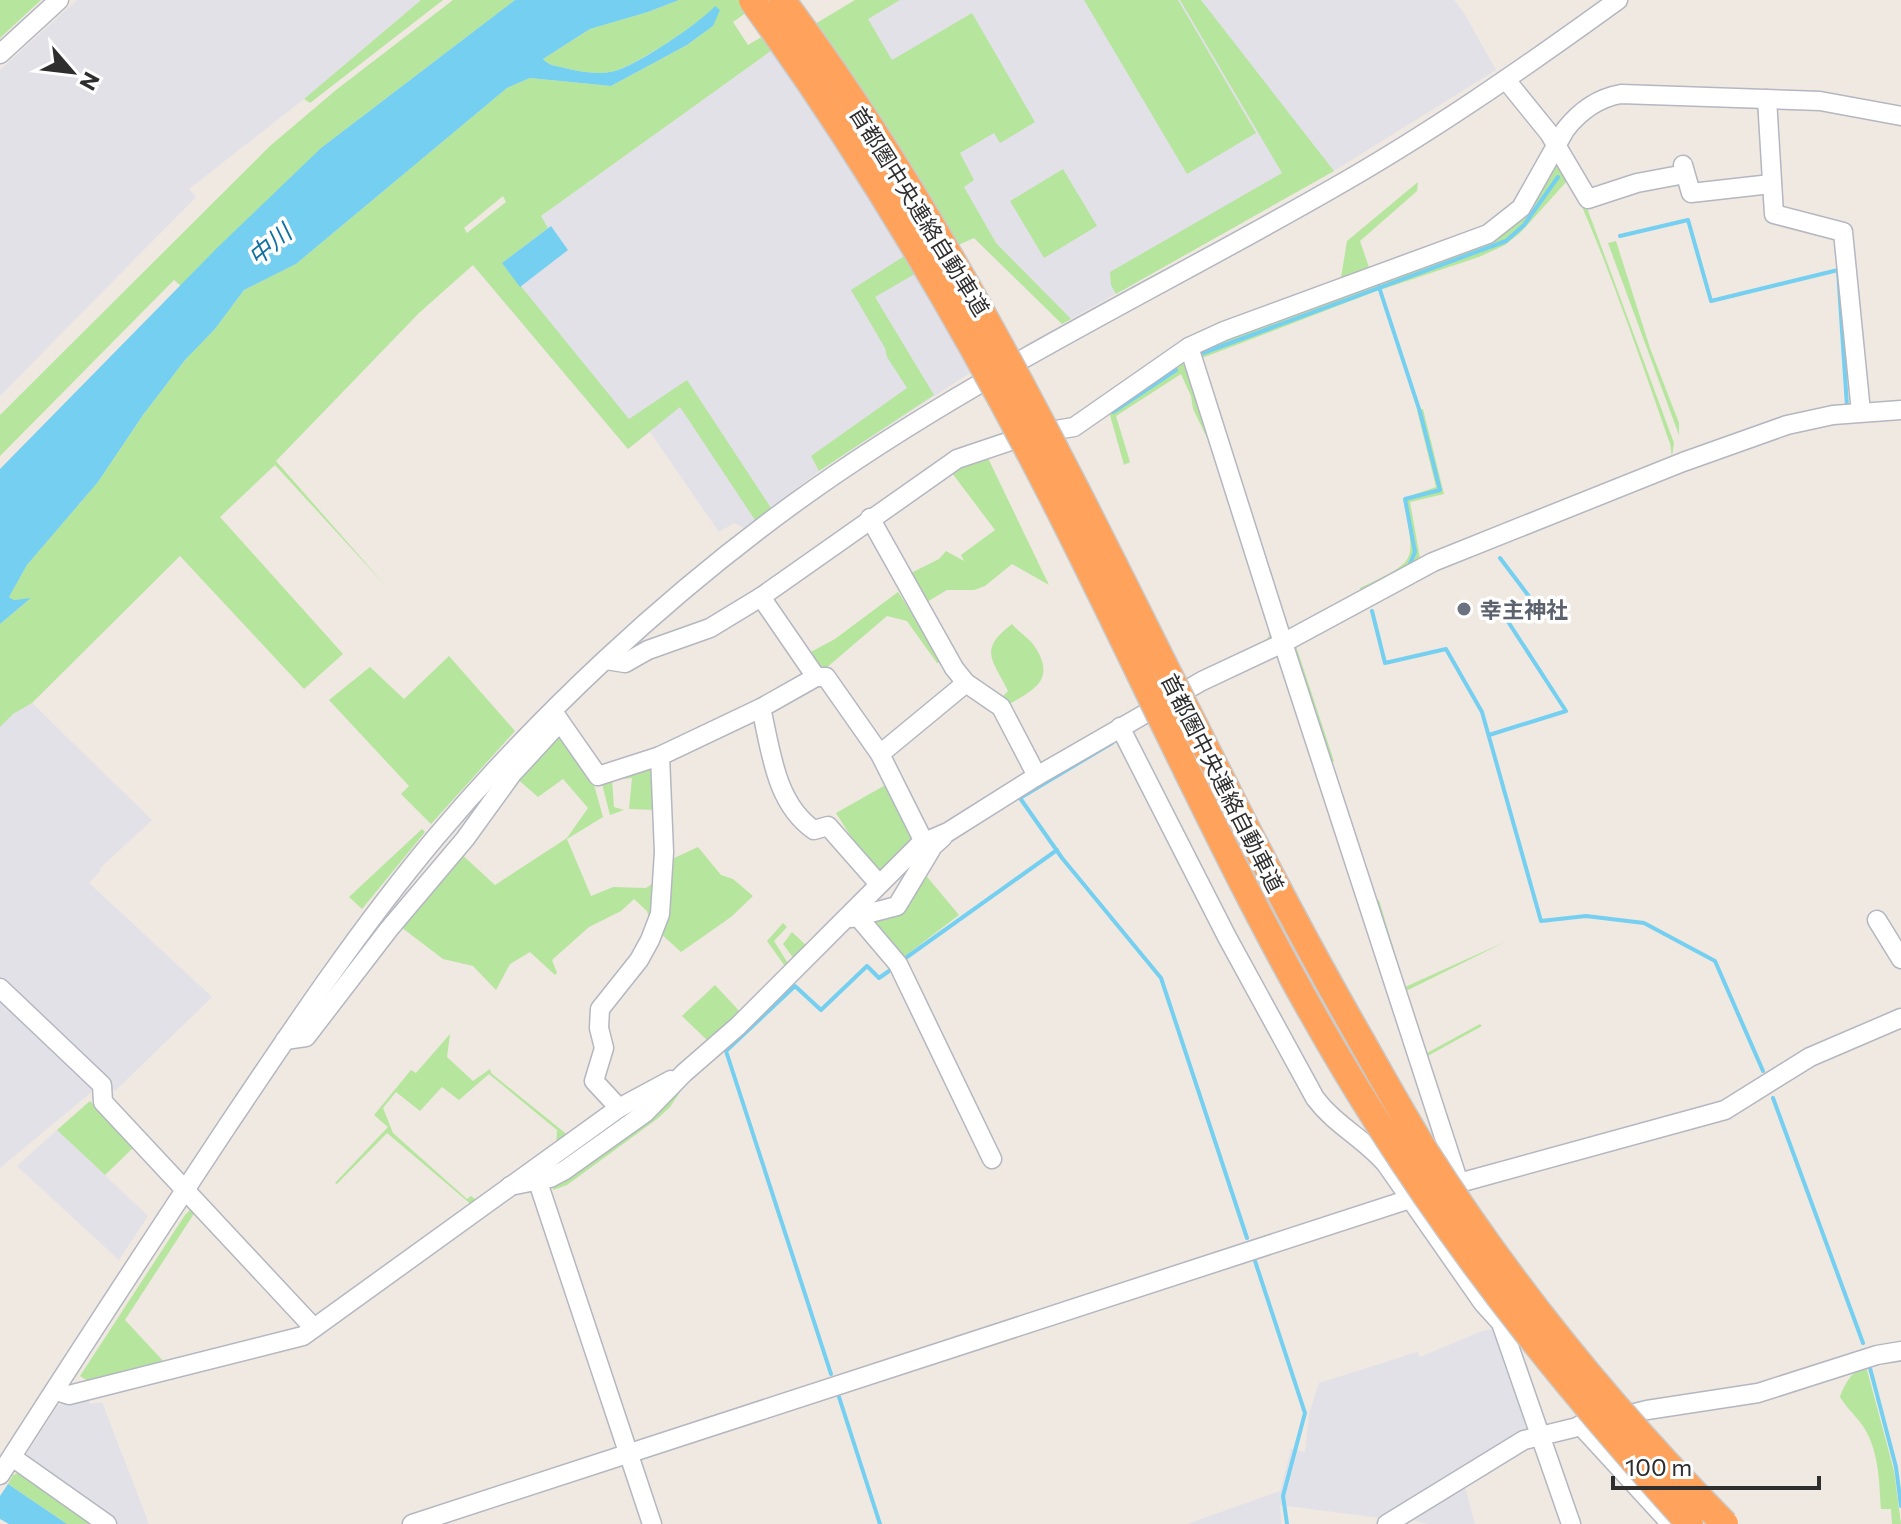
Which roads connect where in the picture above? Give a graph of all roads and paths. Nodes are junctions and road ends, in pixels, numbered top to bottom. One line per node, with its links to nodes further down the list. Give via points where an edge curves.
1 (59, 0): 5 (street)
2 (752, 0): 53 (highway, 首都圏中央連絡自動車道, bridge, via 862,160 956,317 1052,495 1231,858 1379,1124 1535,1346)
3 (782, 0): 54 (highway, 首都圏中央連絡自動車道, bridge, via 896,168 999,340 1310,951 1426,1153 1585,1369)
4 (1618, 0): 6 (street)
5 (0, 54)
6 (1506, 80): 9 (street); 17 (street, via 1332,189 904,429 794,503)
7 (1767, 99): 8 (street, via 1820,101); 9 (street, via 1609,96 1574,119); 10 (street)
8 (1901, 116)
9 (1557, 148): 10 (street, via 1588,199 1684,169 1691,193); 11 (street, via 1521,208 1488,234)
10 (1771, 184): 13 (street, via 1774,214 1843,232)
11 (1189, 347): 14 (street, via 1074,427 1031,434 957,459); 16 (street)
12 (1901, 410): 13 (street)
13 (1861, 412): 16 (street, via 1787,425 1683,462 1433,562)
14 (870, 518): 15 (street); 19 (street)
15 (761, 597): 17 (street, via 710,628 625,663); 18 (street)
16 (1283, 643): 22 (street); 37 (street)
17 (606, 660): 21 (street)
18 (816, 677): 20 (street); 23 (street, via 826,677)
19 (966, 683): 23 (street); 25 (street, via 1001,707)
20 (761, 708): 24 (street); 27 (street, via 790,805 814,830 828,826)
21 (556, 717): 24 (street, via 598,776); 38 (street, via 462,808 392,891)
22 (1120, 727): 25 (street); 39 (street, via 1315,1098 1328,1115 1378,1154)
23 (880, 754): 26 (street)
24 (660, 756): 34 (street, via 660,914 639,960 600,1009 604,1048 594,1081)
25 (1037, 776): 26 (street)
26 (927, 847): 27 (street); 28 (street, via 897,906 869,915)
27 (879, 884): 28 (street)
28 (856, 913): 33 (street); 35 (street, via 898,964)
29 (1877, 920): 30 (street)
30 (1901, 959)
31 (0, 988): 38 (street, via 102,1085 103,1102)
32 (1901, 1018): 37 (street, via 1810,1057 1725,1110)
33 (684, 1073): 34 (street); 36 (street, via 645,1113 565,1170)
34 (619, 1108): 36 (street)
35 (992, 1159)
36 (536, 1175): 40 (street, via 510,1186); 45 (street)
37 (1459, 1183): 39 (street)
38 (185, 1190): 40 (street); 42 (street)
39 (1409, 1199): 44 (street, via 1501,1323); 45 (street)
40 (314, 1328): 42 (street, via 303,1336 69,1395)
41 (1901, 1351): 43 (street, via 1758,1393)
42 (56, 1391): 46 (street)
43 (1580, 1425): 44 (street); 52 (street)
44 (1543, 1435): 50 (street, via 1501,1452); 51 (street)
45 (629, 1454): 48 (street); 49 (street)
46 (5, 1467): 47 (street)
47 (107, 1524)
48 (412, 1524)
49 (652, 1524)
50 (1387, 1524)
51 (1571, 1524)
52 (1671, 1524)
53 (1690, 1524)
54 (1725, 1524)

